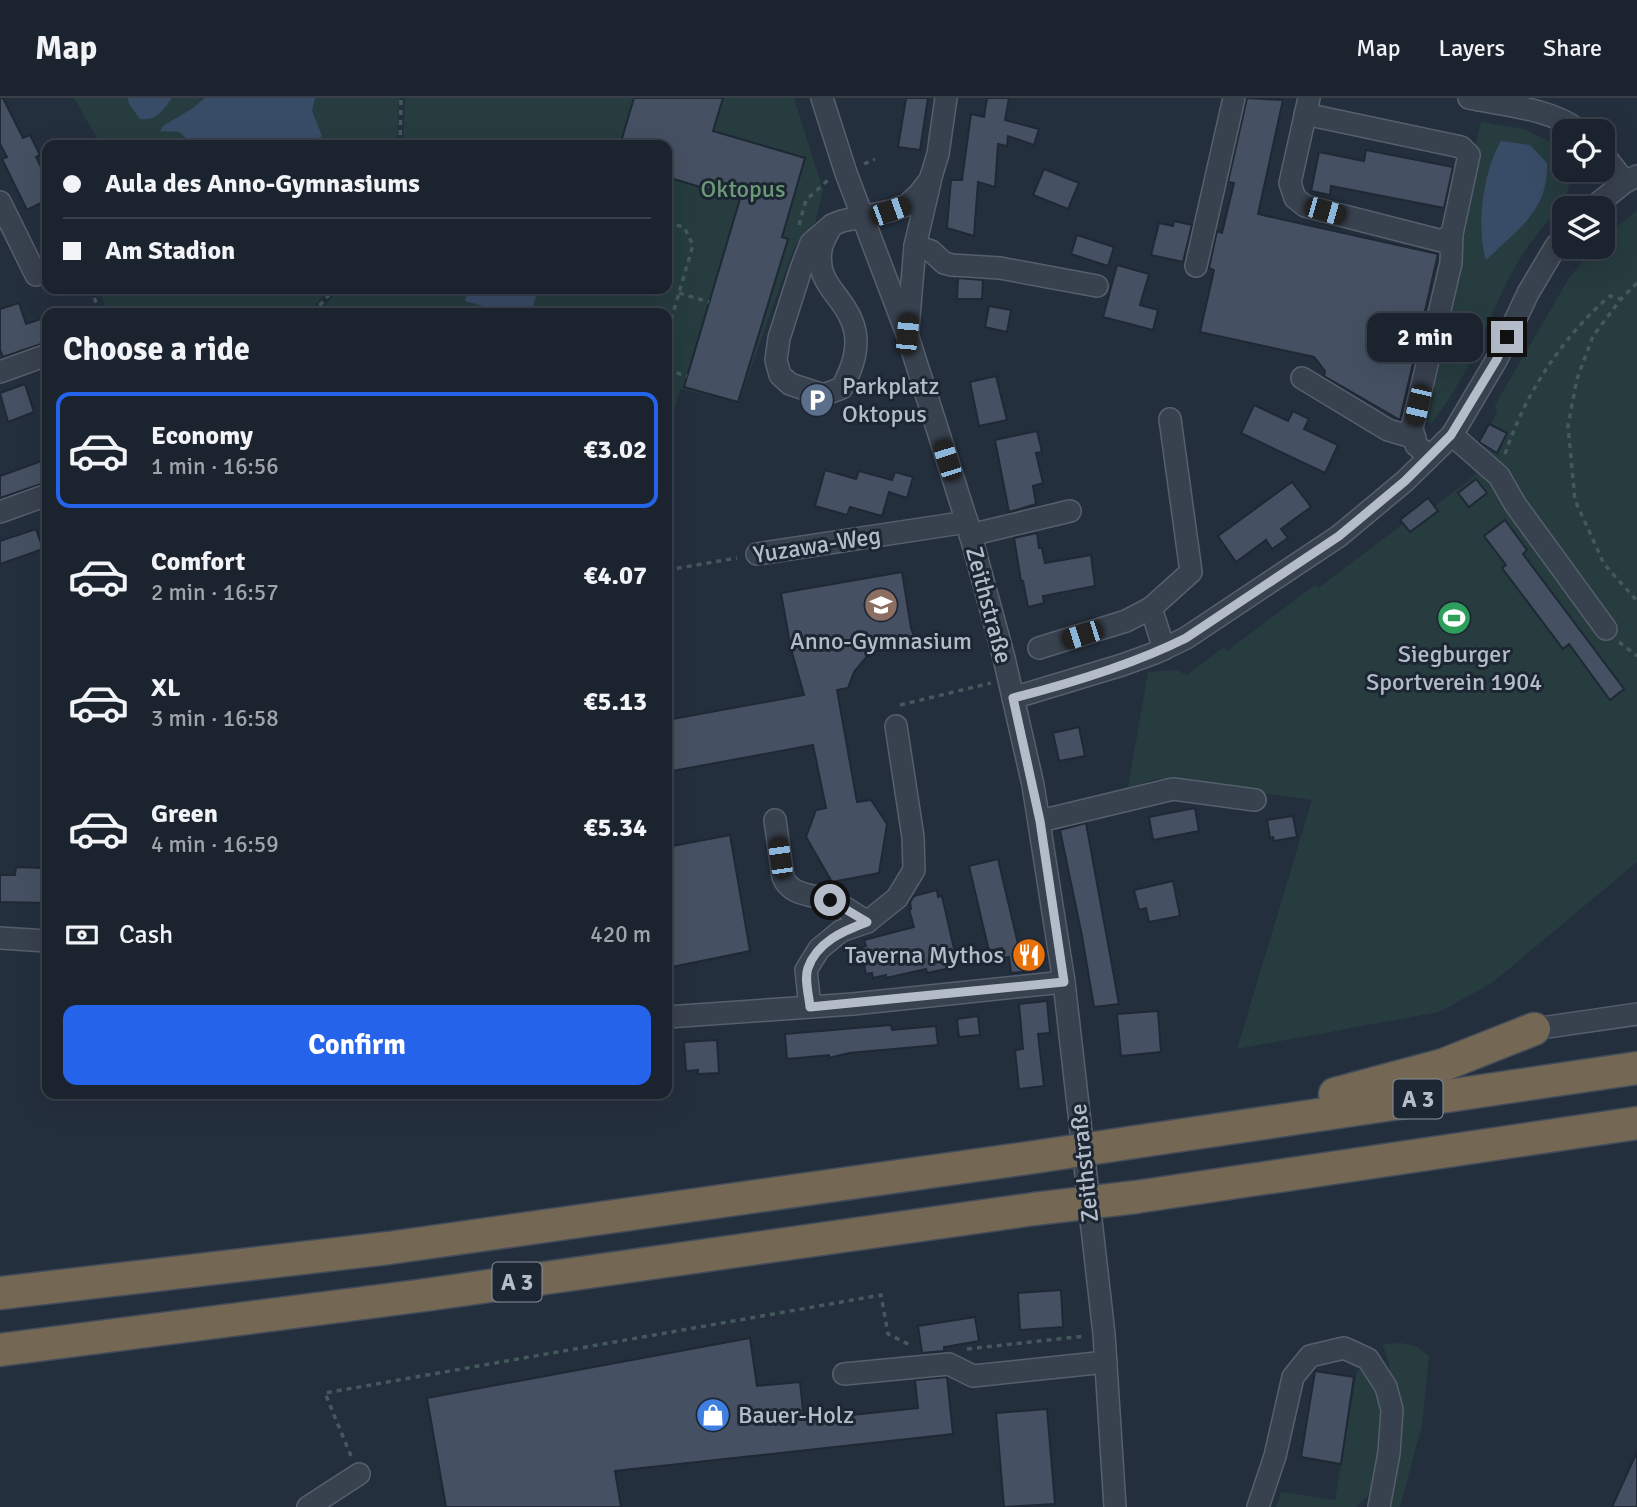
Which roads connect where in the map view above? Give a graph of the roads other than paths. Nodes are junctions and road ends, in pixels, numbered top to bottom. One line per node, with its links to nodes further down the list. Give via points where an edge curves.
1 (822, 98): 12 (street, Zeithstraße)
2 (946, 98): 9 (street)
3 (1234, 98): 17 (street)
4 (1469, 98): 6 (street)
5 (1307, 106): 14 (street, via 1461,147 1469,155); 14 (street, via 1290,183 1295,198 1306,206 1442,241)
6 (1559, 119)
7 (1615, 165): 8 (street)
8 (1631, 179): 10 (street)
9 (930, 180): 12 (street, via 907,205); 15 (street)
10 (1608, 196)
11 (0, 202): 18 (street)
12 (864, 218): 13 (street); 20 (street, Zeithstraße)
13 (832, 225): 13 (street, via 811,243 776,360 780,375 790,384 823,395 842,388 853,366 856,343 851,320 821,276 820,249)
14 (1452, 234): 26 (street, via 1451,263 1412,428)
15 (915, 246): 19 (street, via 952,265 1000,268); 20 (street)
16 (1552, 253): 25 (street)
17 (1196, 265)
18 (36, 275)
19 (1097, 286)
20 (907, 334): 31 (street, Zeithstraße)
21 (42, 357): 22 (street)
22 (0, 372)
23 (1302, 378): 26 (street, via 1388,430)
24 (1170, 419): 33 (street, via 1191,572)
25 (1451, 435): 27 (street); 34 (street, via 1499,476)
26 (1415, 439): 27 (street, via 1416,446)
27 (1430, 456): 36 (street, via 1339,536)
28 (42, 497): 30 (street)
29 (1070, 511): 31 (street, Yuzawa-Weg)
30 (0, 512)
31 (969, 529): 32 (street, Yuzawa-Weg); 37 (street, Zeithstraße)
32 (757, 554)
33 (1151, 608): 35 (street, via 1126,621); 36 (street)
34 (1606, 629)
35 (1039, 648)
36 (1164, 649): 37 (street)
37 (1013, 698): 41 (street, Zeithstraße)
38 (896, 726): 42 (street, via 914,870 897,898)
39 (1255, 800): 41 (street, via 1172,789)
40 (775, 820): 42 (street, via 786,886 830,900)
41 (1040, 821): 45 (street, Zeithstraße)
42 (867, 922): 46 (street, via 841,931 819,949 806,970)
43 (0, 939): 44 (street)
44 (42, 941)
45 (1064, 982): 46 (street); 55 (street, Zeithstraße)
46 (810, 1007): 48 (street)
47 (1637, 1014): 49 (street)
48 (672, 1017)
49 (1534, 1029): 52 (highway, via 1443,1065 1291,1102)
50 (1637, 1068): 52 (highway, A 3)
51 (1637, 1123): 54 (highway, A 3, bridge, via 1136,1197)
52 (1199, 1131): 53 (highway, A 3, bridge, via 388,1248)
53 (0, 1293)
54 (0, 1350)
55 (1106, 1362): 56 (street, via 973,1376 949,1364); 59 (street, Zeithstraße)
56 (844, 1374)
57 (359, 1474): 58 (street)
58 (308, 1507)
59 (1115, 1507)
60 (1258, 1507): 61 (street, via 1293,1377 1310,1356 1344,1348 1368,1359 1386,1387 1392,1410)
61 (1380, 1507)

